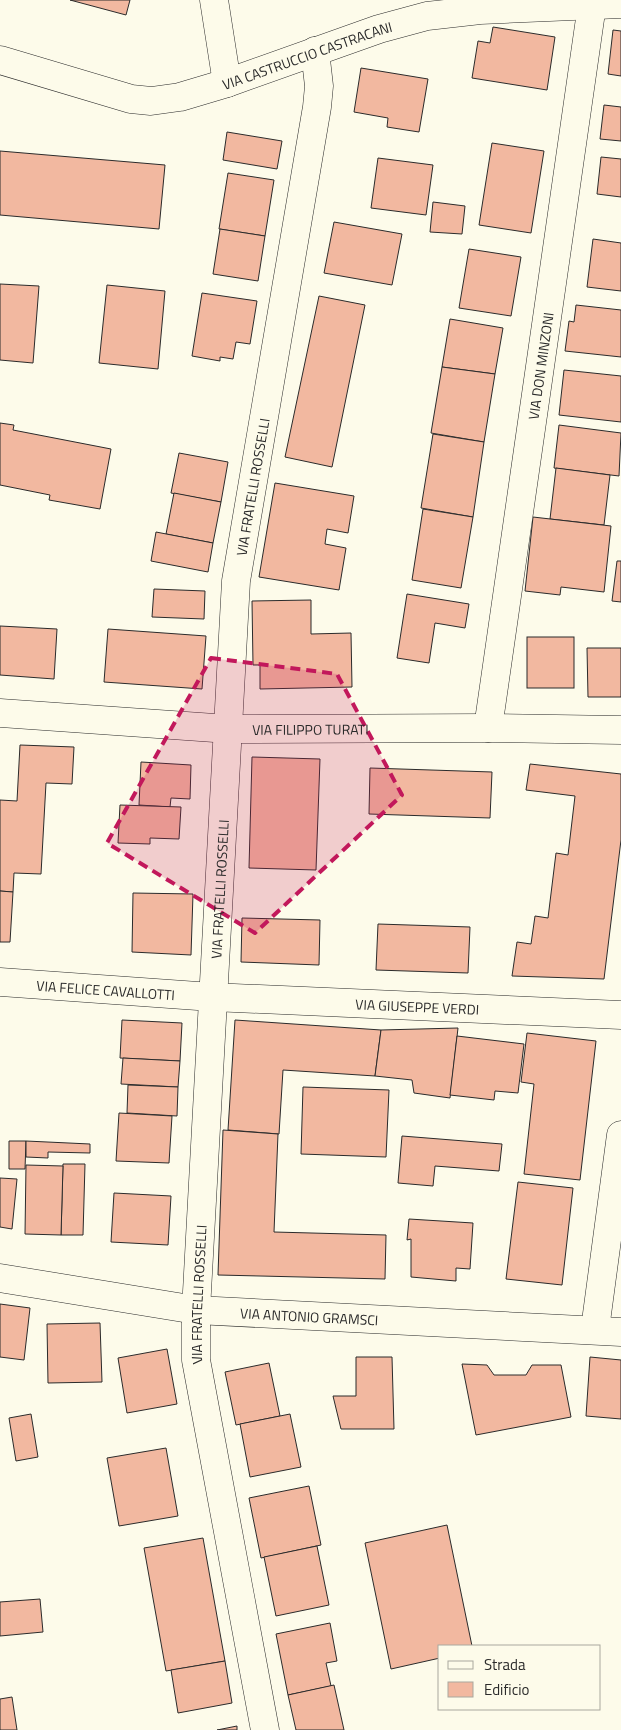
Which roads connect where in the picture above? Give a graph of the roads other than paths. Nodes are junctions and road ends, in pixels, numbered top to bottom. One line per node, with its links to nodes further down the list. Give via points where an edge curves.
1 (214, 0): 6 (street)
2 (592, 4): 3 (street, VIA CASTRUCCIO CASTRACANI); 4 (street, VIA CASTRUCCIO CASTRACANI, via 427,16); 8 (street, VIA DON MINZONI)
3 (621, 4)
4 (315, 51): 6 (street, VIA CASTRUCCIO CASTRACANI); 9 (street, VIA FRATELLI ROSSELLI, via 319,86 317,106 236,581)
5 (0, 60): 6 (street, VIA CASTRUCCIO CASTRACANI, via 131,100 180,96)
6 (227, 83)
7 (0, 713): 9 (street, VIA FILIPPO TURATI)
8 (488, 728): 9 (street, VIA FILIPPO TURATI); 10 (street, VIA FILIPPO TURATI)
9 (229, 729): 12 (street, VIA FRATELLI ROSSELLI)
10 (621, 730)
11 (0, 982): 12 (street, VIA FELICE CAVALLOTTI)
12 (212, 996): 13 (street, VIA GIUSEPPE VERDI); 16 (street, VIA FRATELLI ROSSELLI)
13 (621, 1015)
14 (621, 1135): 17 (street)
15 (0, 1278): 16 (street, VIA ANTONIO GRAMSCI)
16 (196, 1310): 17 (street, VIA ANTONIO GRAMSCI); 18 (street, VIA FRATELLI ROSSELLI, via 196,1360)
17 (608, 1331)
18 (265, 1730)

